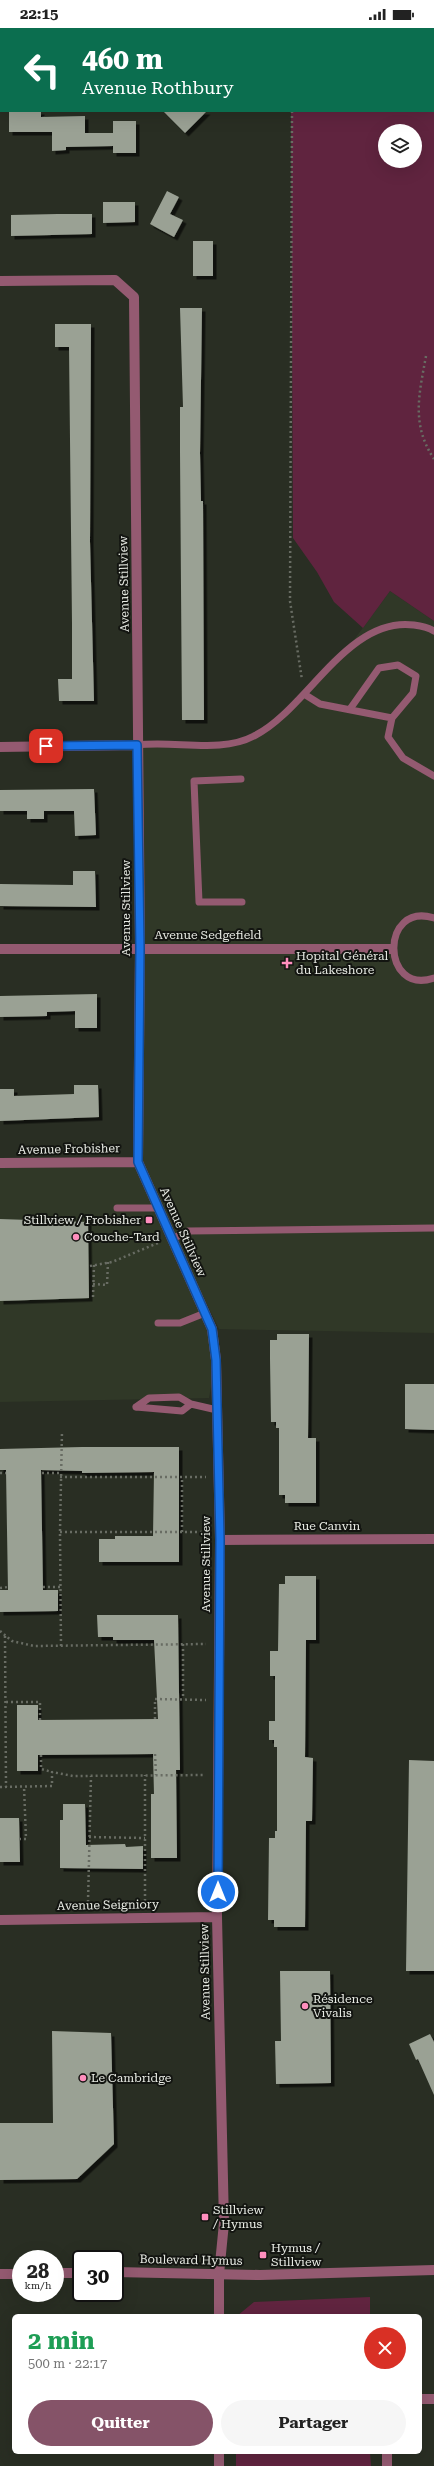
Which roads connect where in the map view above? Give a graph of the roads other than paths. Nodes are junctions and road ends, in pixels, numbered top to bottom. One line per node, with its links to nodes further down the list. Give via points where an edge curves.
1 (0, 281): 6 (street, Avenue Stillview, via 115,280 134,297)
2 (434, 631): 3 (lane, via 429,627 405,624 377,630 345,652)
3 (304, 694): 4 (lane, via 320,704); 6 (lane, via 272,724 254,736 230,744)
4 (350, 708): 5 (lane); 5 (lane, via 379,668 398,665 416,676 413,693)
5 (392, 718): 8 (lane, via 388,737 404,758)
6 (137, 745): 7 (street); 12 (street, Avenue Stillview)
7 (0, 747)
8 (434, 776)
9 (241, 778): 10 (lane, via 194,781 199,902)
10 (242, 902)
11 (434, 918): 13 (lane, via 418,917 408,921 394,938)
12 (140, 948): 13 (street, Avenue Sedgefield); 14 (street, Avenue Sedgefield); 16 (street, Avenue Stillview)
13 (392, 949): 15 (lane, via 398,967 406,975 416,980 427,981)
14 (0, 950)
15 (434, 978)
16 (138, 1162): 17 (street, Avenue Frobisher); 19 (street, Avenue Stillview)
17 (0, 1163)
18 (116, 1208): 19 (lane)
19 (158, 1208): 21 (street, Avenue Stillview)
20 (434, 1228): 21 (lane, via 188,1231)
21 (172, 1238): 22 (street, Avenue Stillview)
22 (205, 1314): 23 (lane, via 180,1323); 25 (street, Avenue Stillview, via 212,1329 216,1360)
23 (158, 1323)
24 (191, 1404): 24 (lane, via 179,1397 149,1398 136,1408 182,1411); 25 (lane)
25 (217, 1410): 27 (street, Avenue Stillview)
26 (434, 1539): 27 (street, Rue Canvin)
27 (220, 1540): 28 (street, Avenue Stillview)
28 (217, 1917): 29 (street, Avenue Seigniory); 34 (street, Avenue Stillview, via 224,2223)
29 (0, 1920)
30 (434, 2270): 34 (street, Boulevard Hymus)
31 (124, 2272): 34 (street, Boulevard Hymus)
32 (0, 2274): 33 (street)
33 (12, 2274)
34 (220, 2274): 35 (street, Avenue Stillview)
35 (220, 2314)
36 (422, 2399): 37 (street)
37 (434, 2399)
38 (219, 2454): 40 (street)
39 (387, 2454): 41 (street)
40 (219, 2466)
41 (387, 2466)

